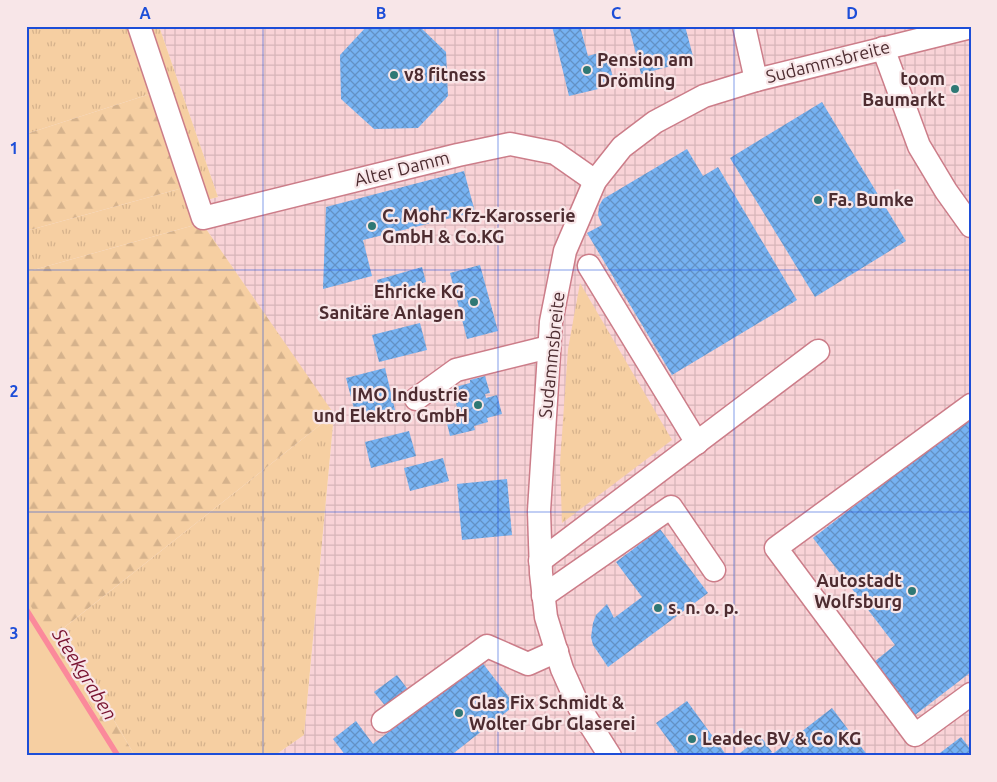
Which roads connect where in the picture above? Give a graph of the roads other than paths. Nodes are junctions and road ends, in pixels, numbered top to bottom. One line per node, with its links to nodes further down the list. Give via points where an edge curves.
1 (139, 26): 6 (street, Alter Damm, via 203,218 510,144 555,153)
2 (744, 26): 5 (street)
3 (971, 27): 4 (street, Sudammsbreite)
4 (883, 48): 5 (street, Sudammsbreite); 7 (street, via 919,146)
5 (756, 80): 6 (street, Sudammsbreite, via 704,96 655,122 622,147)
6 (595, 181): 9 (street, Sudammsbreite, via 565,251)
7 (971, 226)
8 (589, 266): 13 (street)
9 (549, 347): 11 (street, via 456,370); 14 (street, Sudammsbreite, via 539,511)
10 (818, 351): 13 (street)
11 (416, 399)
12 (971, 405): 18 (street, via 776,548 915,735)
13 (697, 443): 14 (street)
14 (540, 561): 16 (street, Sudammsbreite)
15 (714, 570): 16 (street, via 671,507)
16 (543, 596): 17 (street, Sudammsbreite, via 546,618)
17 (557, 651): 19 (street, via 528,664 487,646); 20 (street, Sudammsbreite, via 579,707)
18 (971, 694)
19 (383, 722)
20 (610, 756)

